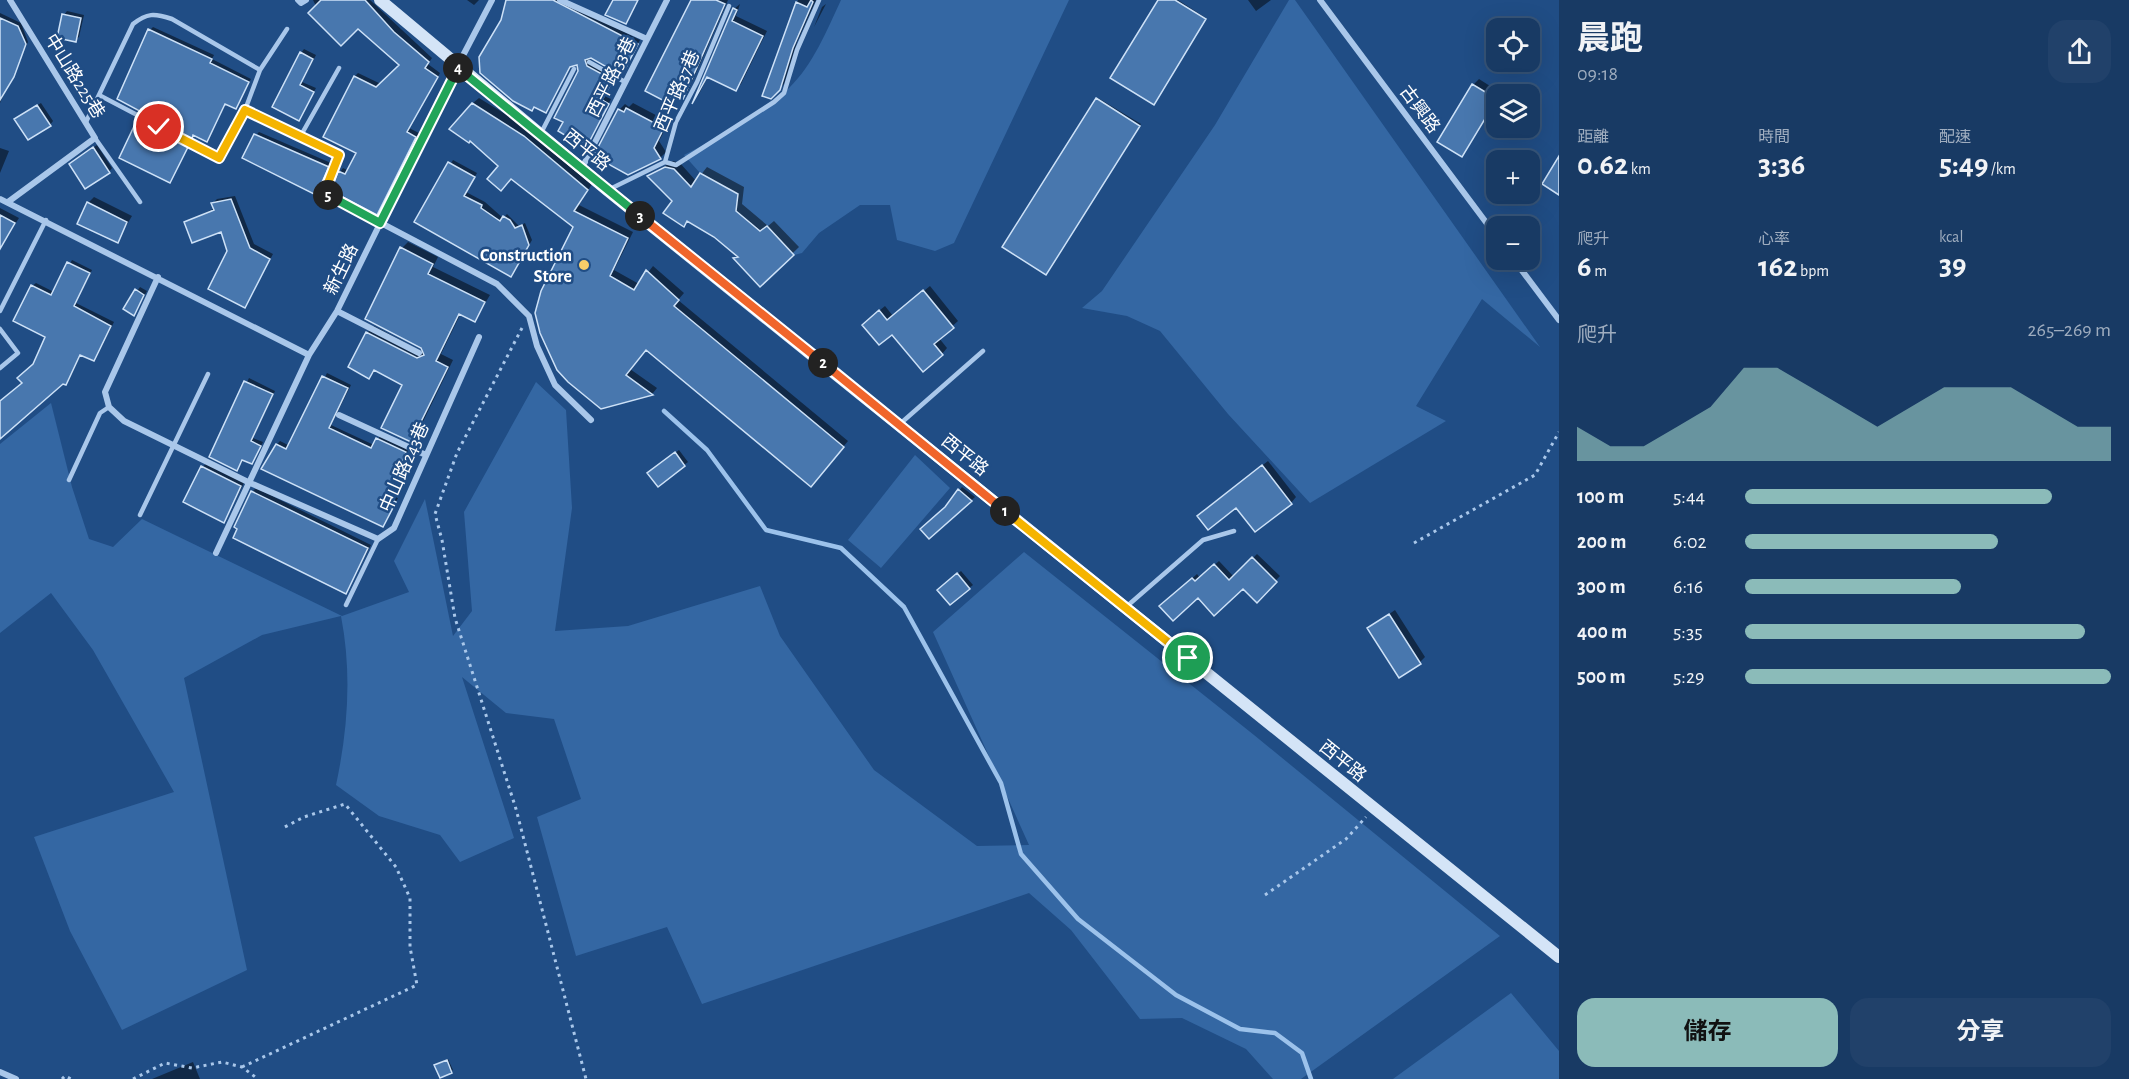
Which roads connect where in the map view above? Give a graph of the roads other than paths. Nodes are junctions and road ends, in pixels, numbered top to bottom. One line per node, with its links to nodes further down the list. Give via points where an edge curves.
1 (10, 0): 19 (street, 中山路225巷)
2 (380, 0): 12 (main road, 西平路)
3 (492, 0): 12 (street, 新生路)
4 (560, 0): 10 (street)
5 (667, 0): 10 (street, 西平路33巷)
6 (819, 0): 23 (lane, via 783,93 676,165)
7 (1320, 0): 30 (street, 古興路)
8 (729, 6): 23 (lane, 西平路37巷, via 676,122)
9 (287, 29): 15 (lane)
10 (647, 39): 16 (street, 西平路33巷)
11 (589, 62): 16 (lane)
12 (456, 67): 20 (main road, 西平路); 31 (street, 新生路)
13 (339, 68): 21 (lane)
14 (574, 69): 20 (lane)
15 (260, 70): 17 (lane, via 172,19 146,14 133,24); 18 (lane)
16 (625, 82): 24 (street, 西平路33巷)
17 (99, 95): 18 (lane, via 219,158); 19 (lane)
18 (245, 110): 21 (street)
19 (86, 122): 22 (street, 中山路225巷)
20 (540, 136): 24 (main road, 西平路)
21 (300, 137): 31 (street, via 339,155 324,193)
22 (95, 138): 27 (street, 中山路225巷); 28 (lane)
23 (665, 162): 25 (lane)
24 (582, 168): 25 (main road, 西平路)
25 (607, 190): 47 (main road, 西平路)
26 (0, 199): 27 (street)
27 (8, 202): 29 (street)
28 (140, 202)
29 (46, 220): 33 (street); 34 (lane)
30 (1486, 222)
31 (380, 223): 35 (street, 新生路); 46 (street, via 497,284 529,316 537,346 555,385)
32 (1522, 270): 36 (street)
33 (158, 277): 41 (street); 44 (street, via 105,392)
34 (0, 311)
35 (338, 311): 40 (street); 41 (street, 新生路)
36 (1559, 320)
37 (0, 329): 42 (lane, via 18,353)
38 (479, 337): 49 (street, 中山路243巷)
39 (982, 351): 47 (lane)
40 (419, 353)
41 (309, 355): 51 (street)
42 (0, 368)
43 (208, 374): 48 (lane)
44 (109, 407): 48 (street, via 118,418); 50 (lane, via 100,414)
45 (339, 415): 49 (street)
46 (591, 420)
47 (899, 425): 57 (main road, 西平路)
48 (174, 445): 51 (street); 52 (lane)
49 (426, 455): 54 (street, 中山路243巷, via 394,528)
50 (69, 480)
51 (248, 482): 54 (street); 55 (street)
52 (140, 515)
53 (1234, 531): 57 (lane, via 1203,540)
54 (378, 539): 56 (lane)
55 (216, 553)
56 (346, 605)
57 (1126, 608): 58 (main road, 西平路)
58 (1559, 957)
59 (0, 1072): 60 (street)
60 (16, 1079)

